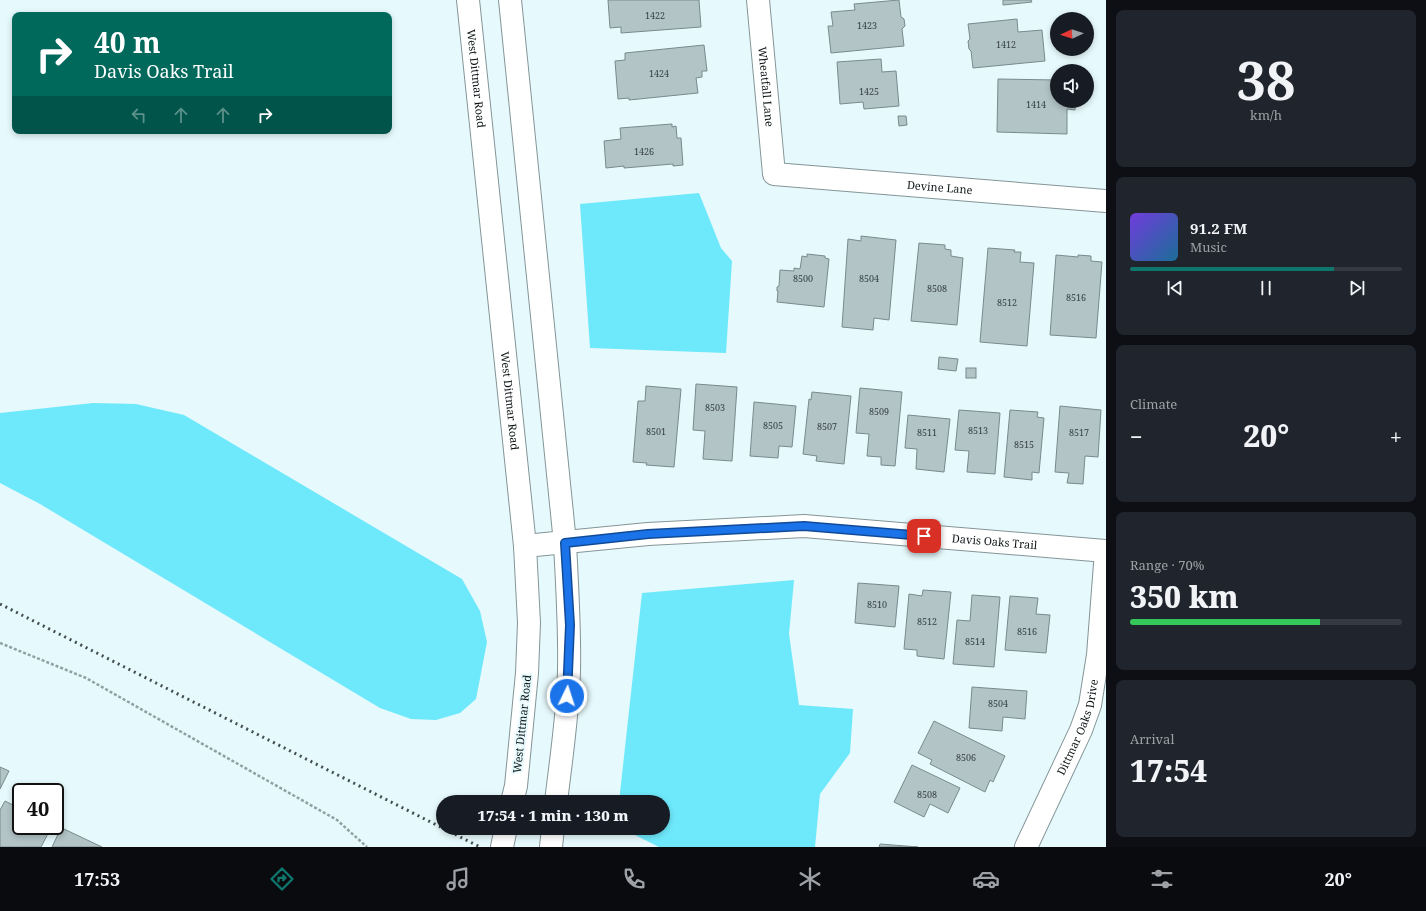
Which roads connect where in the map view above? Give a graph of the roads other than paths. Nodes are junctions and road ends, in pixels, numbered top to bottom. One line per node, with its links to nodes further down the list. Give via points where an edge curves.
1 (468, 0): 7 (street, West Dittmar Road)
2 (510, 0): 6 (street)
3 (758, 0): 4 (street, Wheatfall Lane)
4 (774, 174): 5 (street, Devine Lane)
5 (1106, 201)
6 (565, 543): 7 (street, Davis Oaks Trail); 8 (street, Davis Oaks Trail, via 648,534 804,526); 10 (street, via 570,625 569,673)
7 (525, 546): 9 (street, West Dittmar Road, via 529,624 527,673)
8 (1106, 551): 15 (street, Dittmar Oaks Drive, via 1098,655 1090,704 1081,730)
9 (514, 795)
10 (557, 795)
11 (505, 835): 13 (street)
12 (552, 835): 14 (street)
13 (502, 847)
14 (551, 847)
15 (1026, 847)

